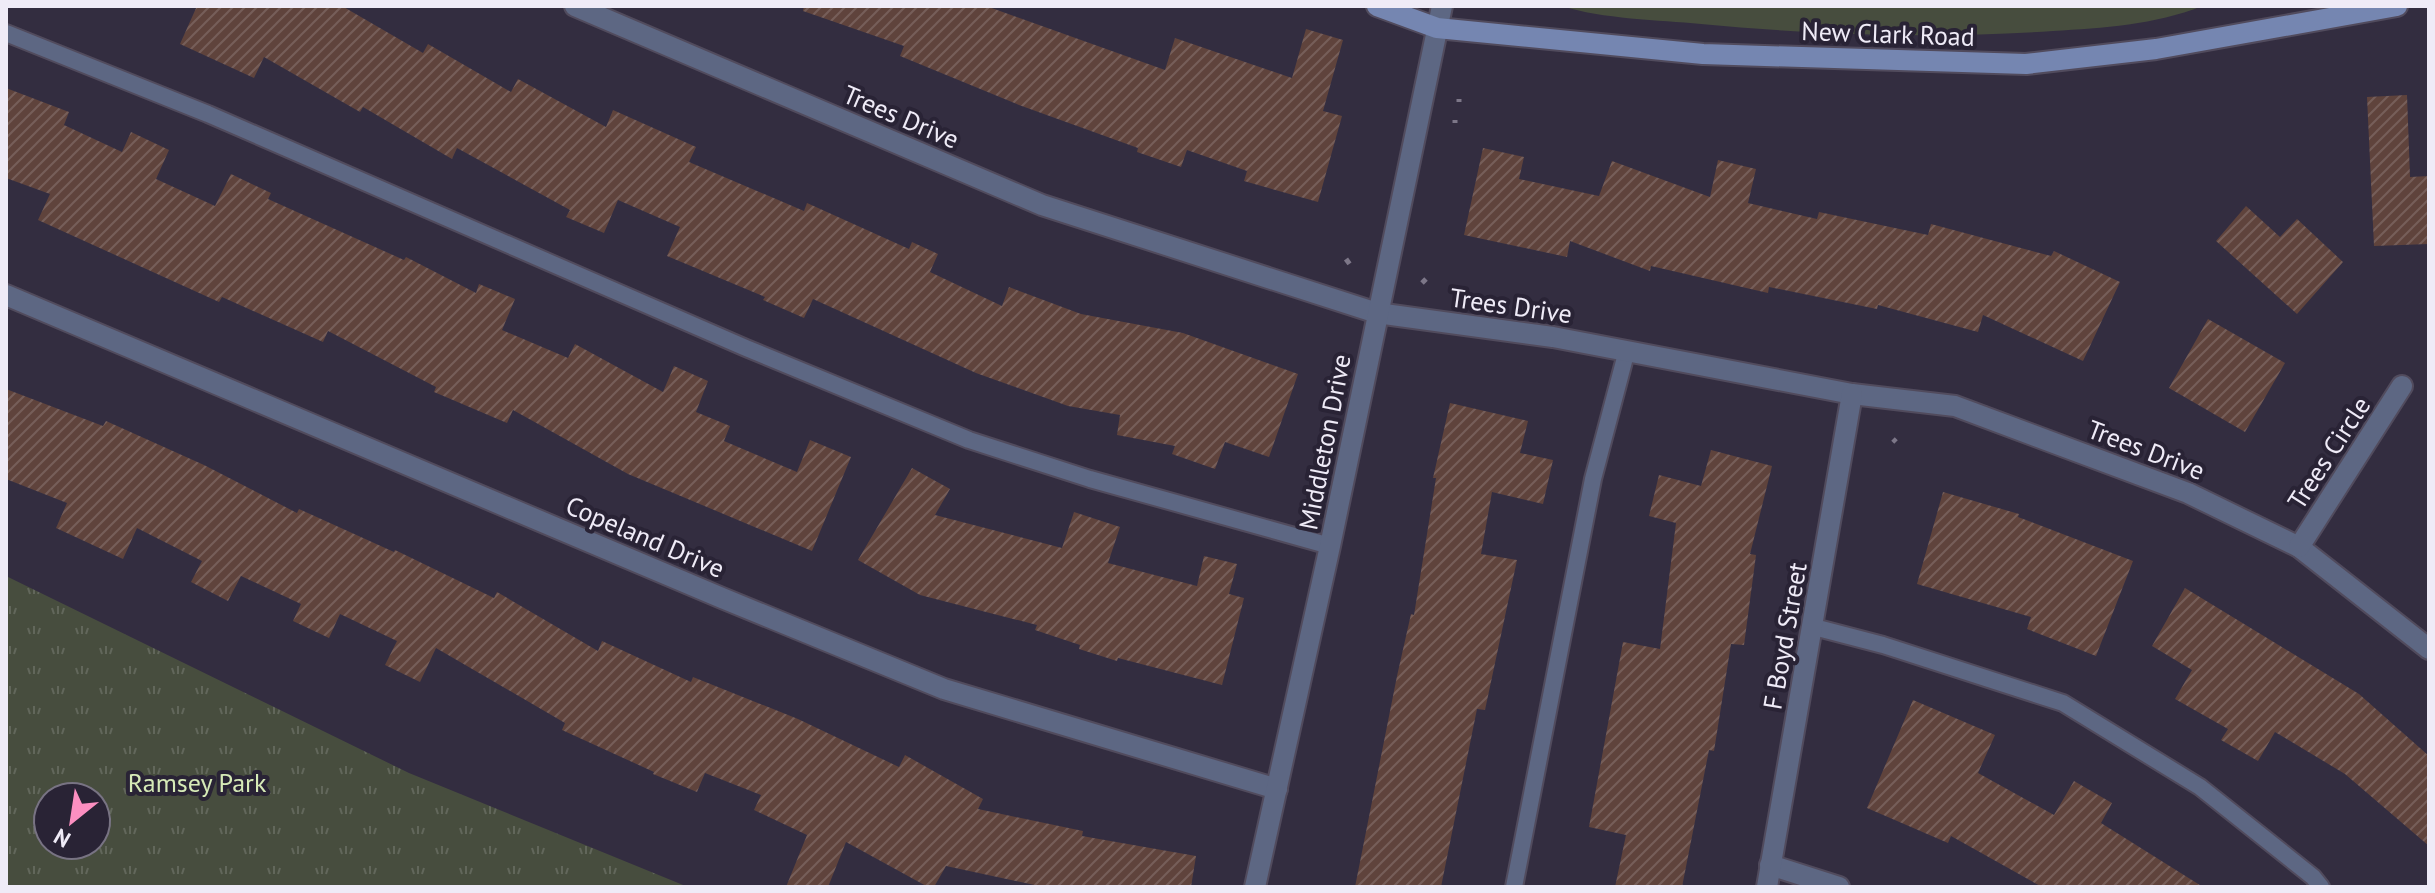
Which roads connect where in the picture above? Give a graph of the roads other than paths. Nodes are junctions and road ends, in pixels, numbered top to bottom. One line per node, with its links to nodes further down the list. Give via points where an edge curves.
1 (575, 6): 8 (street, Trees Drive, via 1042,205)
2 (1377, 6): 5 (main road, New Clark Road)
3 (1442, 6): 5 (street, Middleton Drive)
4 (2397, 6): 5 (main road, New Clark Road, via 2156,49 2026,64 1703,54)
5 (1437, 28): 8 (street, Middleton Drive)
6 (6, 33): 12 (lane, via 969,440)
7 (6, 295): 16 (street, Copeland Drive, via 944,689)
8 (1377, 313): 9 (street, Trees Drive); 12 (street, Middleton Drive)
9 (1627, 350): 11 (street, Trees Drive); 19 (lane, via 1593,479)
10 (2402, 386): 13 (street, Trees Circle)
11 (1852, 394): 13 (street, Trees Drive, via 1955,406 2188,493); 14 (street, F Boyd Street)
12 (1330, 546): 16 (street, Middleton Drive)
13 (2299, 547): 15 (street, Trees Drive)
14 (1814, 627): 17 (street, F Boyd Street); 22 (lane, via 2063,703 2200,787)
15 (2429, 649)
16 (1277, 789): 18 (street, Middleton Drive)
17 (1770, 865): 20 (street, F Boyd Street); 21 (street)
18 (1255, 887)
19 (1514, 887)
20 (1767, 887)
21 (1839, 887)
22 (2321, 887)

